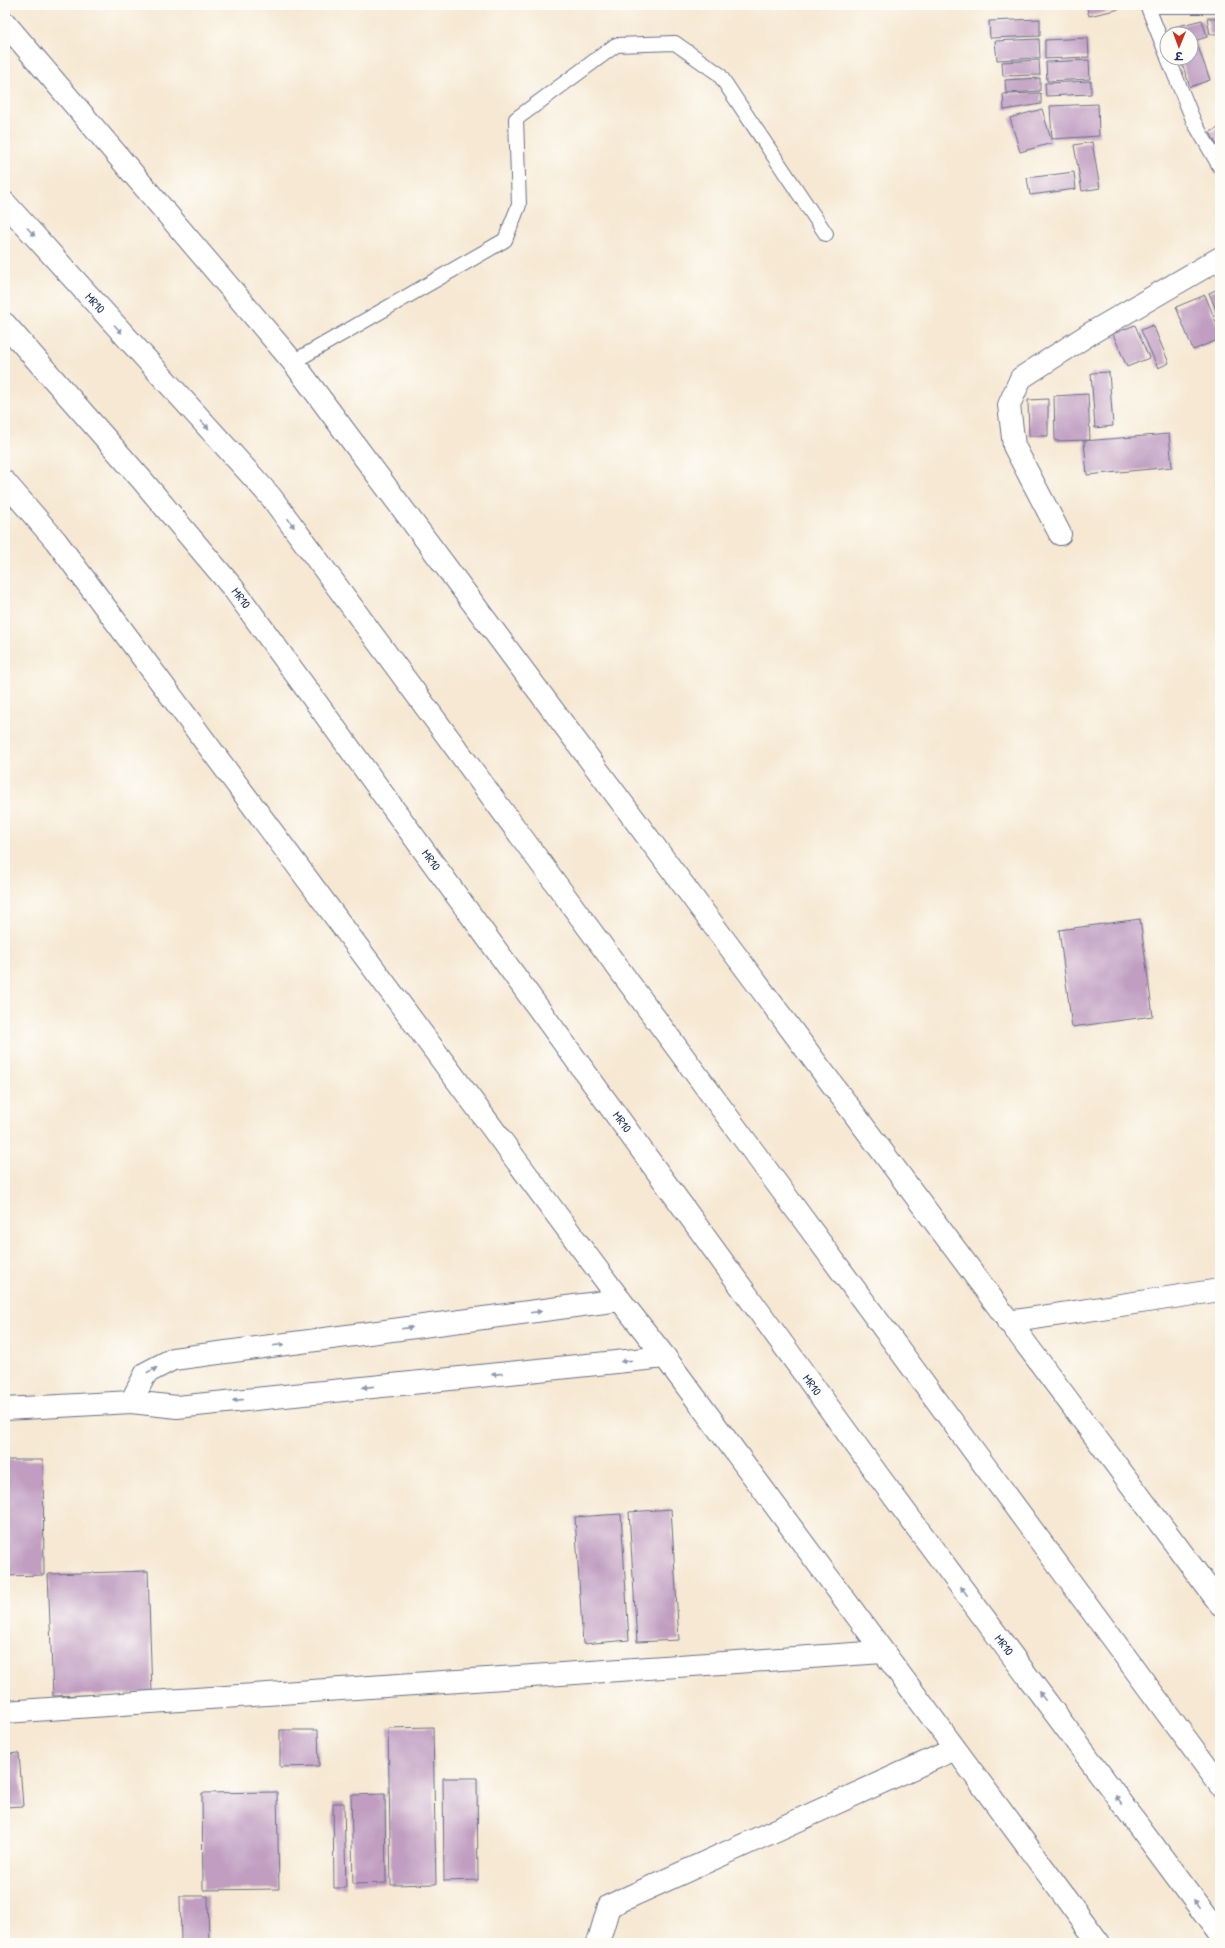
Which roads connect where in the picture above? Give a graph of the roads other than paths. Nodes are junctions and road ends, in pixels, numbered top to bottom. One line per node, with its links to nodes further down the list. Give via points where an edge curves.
1 (1148, 6): 2 (lane); 4 (lane)
2 (1220, 6)
3 (5, 23): 11 (street)
4 (1159, 34)
5 (1171, 66): 6 (lane, via 1194,122)
6 (1220, 167)
7 (5, 203): 24 (street, MR10, one-way to 24, via 271,497)
8 (826, 234): 11 (lane, via 719,74 675,43 616,45 516,120 519,205 505,240)
9 (1220, 258): 13 (street, via 1091,333 1021,378 1009,405 1014,446)
10 (5, 324): 25 (street, MR10, one-way to 10, via 880,1478 233,588)
11 (293, 362): 16 (street)
12 (5, 482): 15 (street, via 56,541)
13 (1060, 534)
14 (1220, 1290): 16 (street)
15 (620, 1300): 17 (street); 18 (street, one-way to 15, via 146,1373 173,1359)
16 (1008, 1322): 20 (street)
17 (665, 1357): 18 (street, one-way to 18, via 177,1407); 21 (street)
18 (132, 1402): 19 (street)
19 (5, 1409)
20 (1220, 1604)
21 (883, 1652): 22 (street); 23 (street)
22 (5, 1712)
23 (955, 1749): 26 (street, via 609,1906); 27 (street)
24 (1220, 1785)
25 (1220, 1936)
26 (598, 1943)
27 (1099, 1943)

